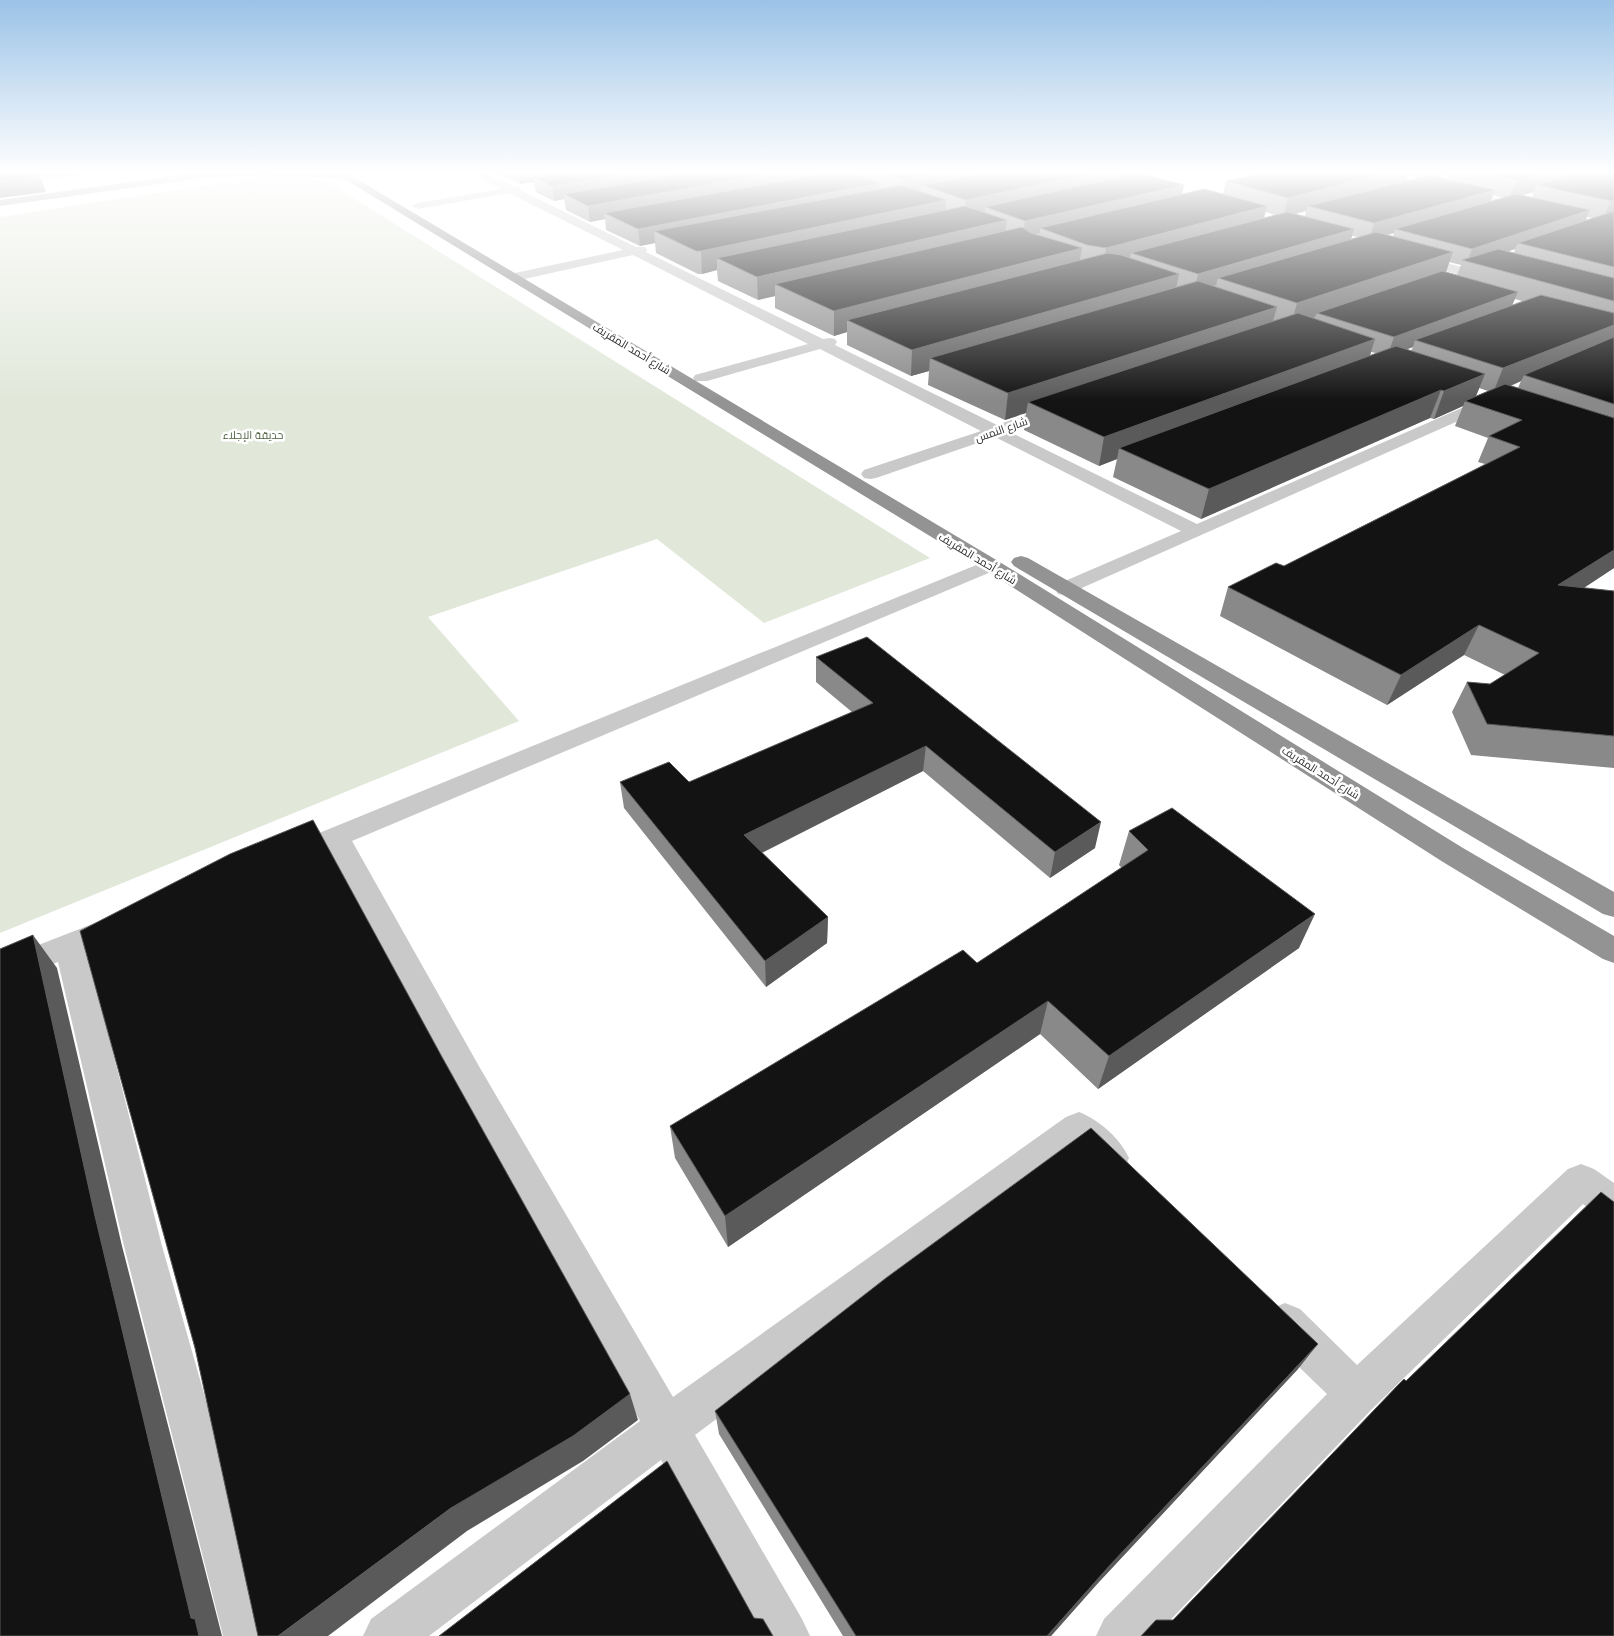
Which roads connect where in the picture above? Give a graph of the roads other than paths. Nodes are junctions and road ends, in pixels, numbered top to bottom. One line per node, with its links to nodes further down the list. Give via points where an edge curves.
1 (475, 248): 9 (highway, شارع أحمد المقريف)
2 (482, 248): 9 (highway, شارع أحمد المقريف)
3 (628, 248): 5 (street)
4 (652, 248): 5 (street)
5 (635, 252): 9 (street); 12 (street)
6 (1394, 253): 8 (street)
7 (1482, 267): 8 (street)
8 (1465, 272): 11 (street)
9 (523, 276): 17 (highway, شارع أحمد المقريف); 29 (highway, شارع أحمد المقريف)
10 (715, 276): 12 (street)
11 (1443, 280)
12 (696, 281): 14 (street)
13 (770, 303): 14 (street)
14 (751, 308): 16 (street)
15 (841, 340): 16 (street)
16 (823, 344): 17 (street); 19 (street)
17 (701, 378): 26 (highway, شارع أحمد المقريف)
18 (922, 379): 19 (street)
19 (903, 385): 24 (street)
20 (1474, 395): 21 (street)
21 (1491, 400): 22 (street); 28 (street)
22 (1510, 400)
23 (1078, 403): 24 (street, شارع النمس)
24 (995, 431): 26 (street, شارع النمس); 27 (street)
25 (1107, 471): 27 (street)
26 (870, 474): 30 (highway, شارع أحمد المقريف)
27 (1088, 478): 28 (street)
28 (1196, 531): 30 (street)
29 (991, 565): 32 (highway, شارع أحمد المقريف); 33 (street)
30 (1066, 589): 31 (highway, شارع أحمد المقريف)
31 (1374, 769): 32 (highway); 35 (highway, شارع أحمد المقريف)
32 (1346, 788): 38 (highway, شارع أحمد المقريف)
33 (335, 837): 34 (street); 44 (street)
34 (272, 863)
35 (1614, 906)
36 (139, 917): 37 (street)
37 (70, 945): 39 (street); 45 (street, via 143,1246)
38 (1614, 951)
39 (0, 974)
40 (1136, 1182): 44 (street, via 1079,1128)
41 (1614, 1205): 43 (street, via 1581,1180)
42 (1258, 1298): 43 (street)
43 (1357, 1394): 48 (street)
44 (666, 1428): 46 (street); 47 (street)
45 (248, 1636)
46 (388, 1636)
47 (784, 1636)
48 (1121, 1636)

